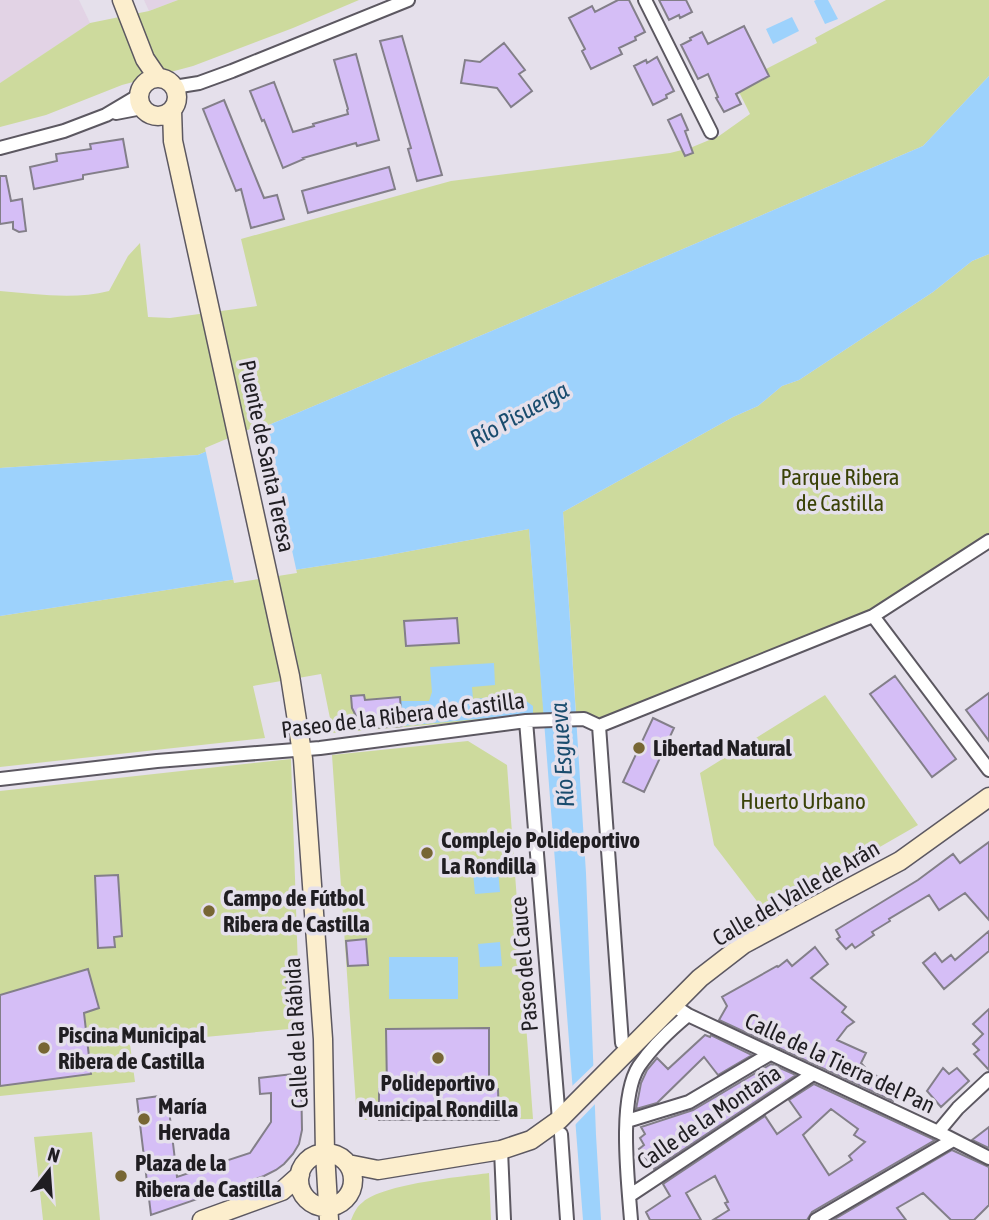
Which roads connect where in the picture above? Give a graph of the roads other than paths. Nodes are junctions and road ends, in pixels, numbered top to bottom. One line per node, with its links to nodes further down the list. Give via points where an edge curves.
1 (122, 0): 4 (street)
2 (408, 0): 4 (street)
3 (645, 0): 5 (street)
4 (158, 96): 6 (street, via 64,131); 9 (street, Puente de Santa Teresa, via 197,247)
5 (711, 132)
6 (0, 148)
7 (989, 541): 8 (street)
8 (873, 616): 11 (street); 13 (street)
9 (289, 676): 12 (street, Calle de la Rábida)
10 (532, 721): 11 (street, Paseo de la Ribera de Castilla, via 584,719); 12 (street, Paseo de la Ribera de Castilla); 22 (street, Paseo del Cauce)
11 (599, 726): 17 (street)
12 (303, 749): 14 (street, Paseo de la Ribera de Castilla); 26 (street, Calle de la Rábida, via 323,1039)
13 (989, 769)
14 (0, 779)
15 (989, 797): 16 (street, Calle del Valle de Arán, via 900,862 744,944 700,978)
16 (680, 1010): 18 (street, Calle de la Tierra del Pan); 21 (street, Calle del Valle de Arán, via 674,1027 638,1067); 22 (street, Calle del Valle de Arán, via 607,1072)
17 (622, 1043)
18 (770, 1054): 19 (street, Calle de la Tierra del Pan); 21 (street, via 689,1102)
19 (813, 1074): 23 (street, Calle de la Tierra del Pan); 34 (street, Calle de la Montaña)
20 (989, 1079): 23 (street)
21 (627, 1121): 34 (street)
22 (560, 1127): 25 (street, Calle del Valle de Arán); 38 (street, Paseo del Cauce)
23 (937, 1132): 24 (street, Calle de la Tierra del Pan)
24 (953, 1140): 27 (street, Calle de la Tierra del Pan); 40 (street)
25 (501, 1150): 29 (street, Calle del Valle de Arán); 37 (street)
26 (325, 1153): 28 (street); 30 (street, via 308,1161); 35 (street, Calle de la Rábida)
27 (989, 1158)
28 (348, 1164): 29 (street); 31 (street)
29 (378, 1170): 31 (street)
30 (300, 1175): 32 (street); 33 (street)
31 (353, 1184): 35 (street, via 348,1197)
32 (282, 1191): 33 (street); 36 (street)
33 (304, 1195): 35 (street)
34 (629, 1196): 39 (street)
35 (329, 1214)
36 (202, 1220)
37 (504, 1220)
38 (567, 1220)
39 (631, 1220)
40 (816, 1220)

